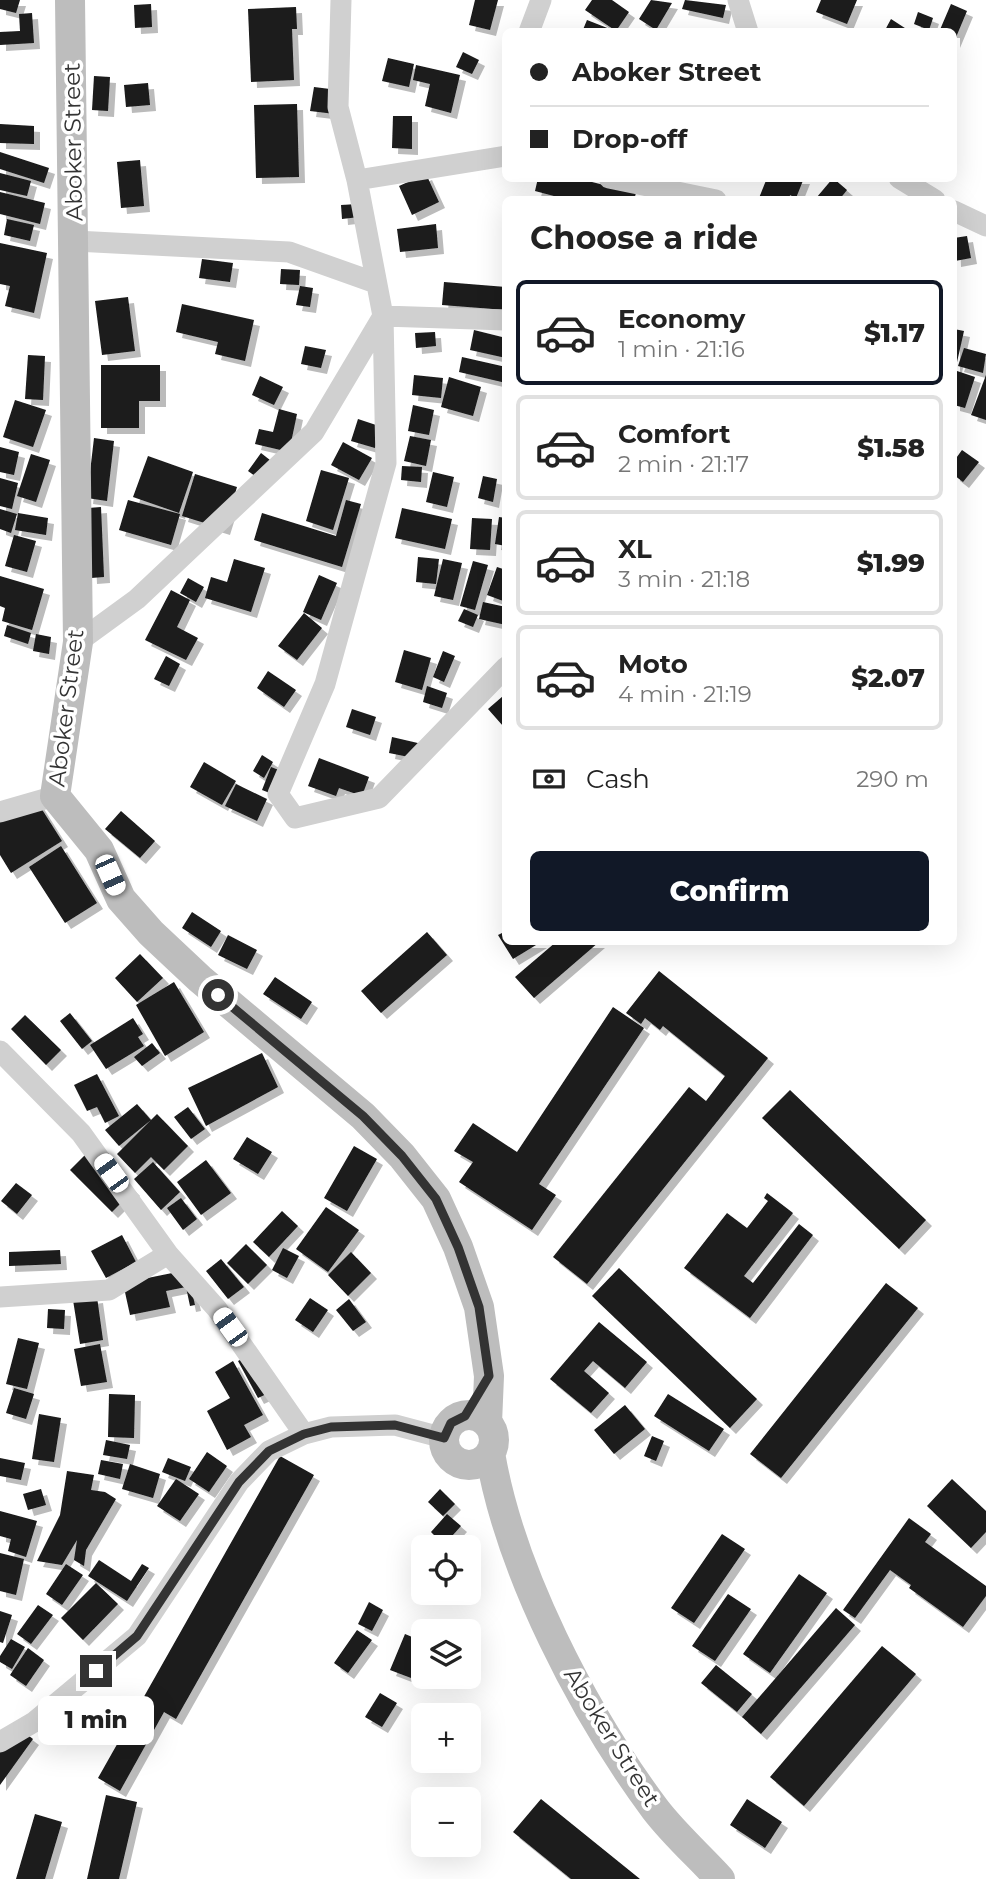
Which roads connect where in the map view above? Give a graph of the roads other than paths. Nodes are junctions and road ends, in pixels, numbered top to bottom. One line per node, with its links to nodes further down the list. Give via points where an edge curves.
1 (70, 0): 15 (main road, Aboker Street)
2 (341, 0): 8 (street, via 338,107)
3 (541, 0): 5 (street)
4 (738, 0): 6 (street)
5 (530, 28)
6 (747, 28)
7 (502, 154): 8 (street)
8 (357, 180): 16 (street)
9 (628, 182): 11 (street)
10 (905, 182): 12 (street)
11 (697, 196)
12 (927, 196)
13 (957, 214): 14 (street)
14 (986, 226)
15 (75, 241): 16 (street, via 289,252); 19 (main road, Aboker Street)
16 (376, 283): 17 (street)
17 (383, 316): 18 (street); 19 (street, via 314,432 137,599); 20 (street, via 386,463 325,684 278,794 295,818 379,798)
18 (502, 320)
19 (78, 642): 21 (main road, Aboker Street)
20 (502, 671)
21 (55, 796): 22 (street); 26 (main road, Aboker Street, via 99,850 121,900 151,933 363,1116 436,1199 479,1307 489,1376)
22 (0, 812)
23 (0, 1051): 24 (street, via 81,1133)
24 (168, 1254): 25 (street, via 109,1290); 27 (street, via 217,1309)
25 (0, 1297)
26 (476, 1420): 28 (main road, via 451,1423); 29 (main road, via 494,1437)
27 (304, 1434): 28 (street, via 331,1427 395,1425); 32 (street, via 269,1451 239,1482 137,1636 34,1722)
28 (444, 1438): 30 (main road, via 448,1454)
29 (490, 1453): 30 (main road, via 478,1464); 31 (main road)
30 (461, 1464): 31 (main road)
31 (498, 1501): 33 (main road, Aboker Street, via 576,1687 657,1811)
32 (0, 1742)
33 (720, 1879)

